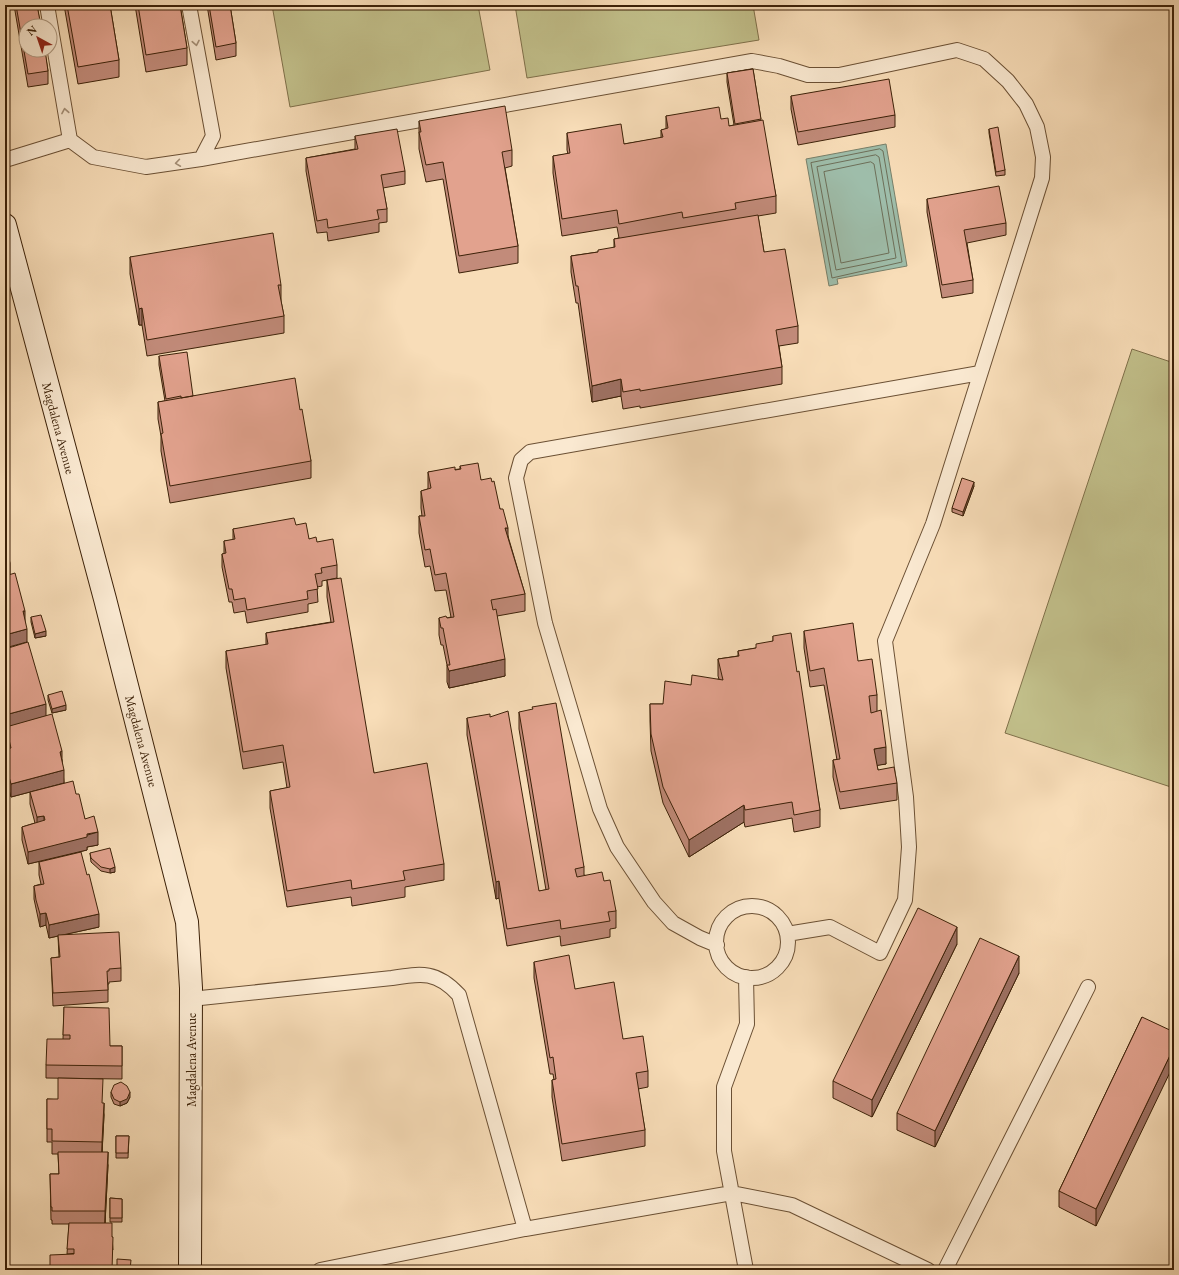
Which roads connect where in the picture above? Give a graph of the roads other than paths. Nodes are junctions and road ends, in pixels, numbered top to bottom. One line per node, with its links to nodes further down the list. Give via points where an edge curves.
1 (47, 5): 3 (lane, one-way to 1)
2 (189, 5): 4 (lane, one-way to 4, via 213,136)
3 (70, 140): 4 (lane, one-way to 3, via 146,167 93,157); 5 (lane)
4 (201, 159): 7 (lane, via 752,61 808,75 839,75 957,50 984,58 1008,81 1026,104 1037,127 1043,157 1042,178)
5 (5, 160)
6 (5, 225): 12 (street, Magdalena Avenue, via 187,922)
7 (980, 373): 8 (lane, via 933,524 885,641 906,797 909,847 905,900 880,953 830,928); 9 (lane, via 530,452 521,460 516,478 545,624 600,809 617,847 654,902 673,923)
8 (787, 934): 9 (lane, via 783,922 775,914 764,908 752,906 740,908 730,914 717,934); 10 (lane, via 788,946 785,957 778,967 768,974)
9 (717, 945): 10 (lane, via 726,966)
10 (746, 977): 13 (lane, via 747,1024 724,1087 724,1151)
11 (1088, 987): 19 (lane)
12 (191, 999): 14 (lane, via 420,974 434,976 449,984 459,995); 15 (street, Magdalena Avenue)
13 (732, 1193): 14 (lane); 17 (lane); 18 (lane, via 792,1205)
14 (525, 1229): 16 (lane)
15 (190, 1270)
16 (320, 1270)
17 (746, 1270)
18 (928, 1270)
19 (945, 1270)

